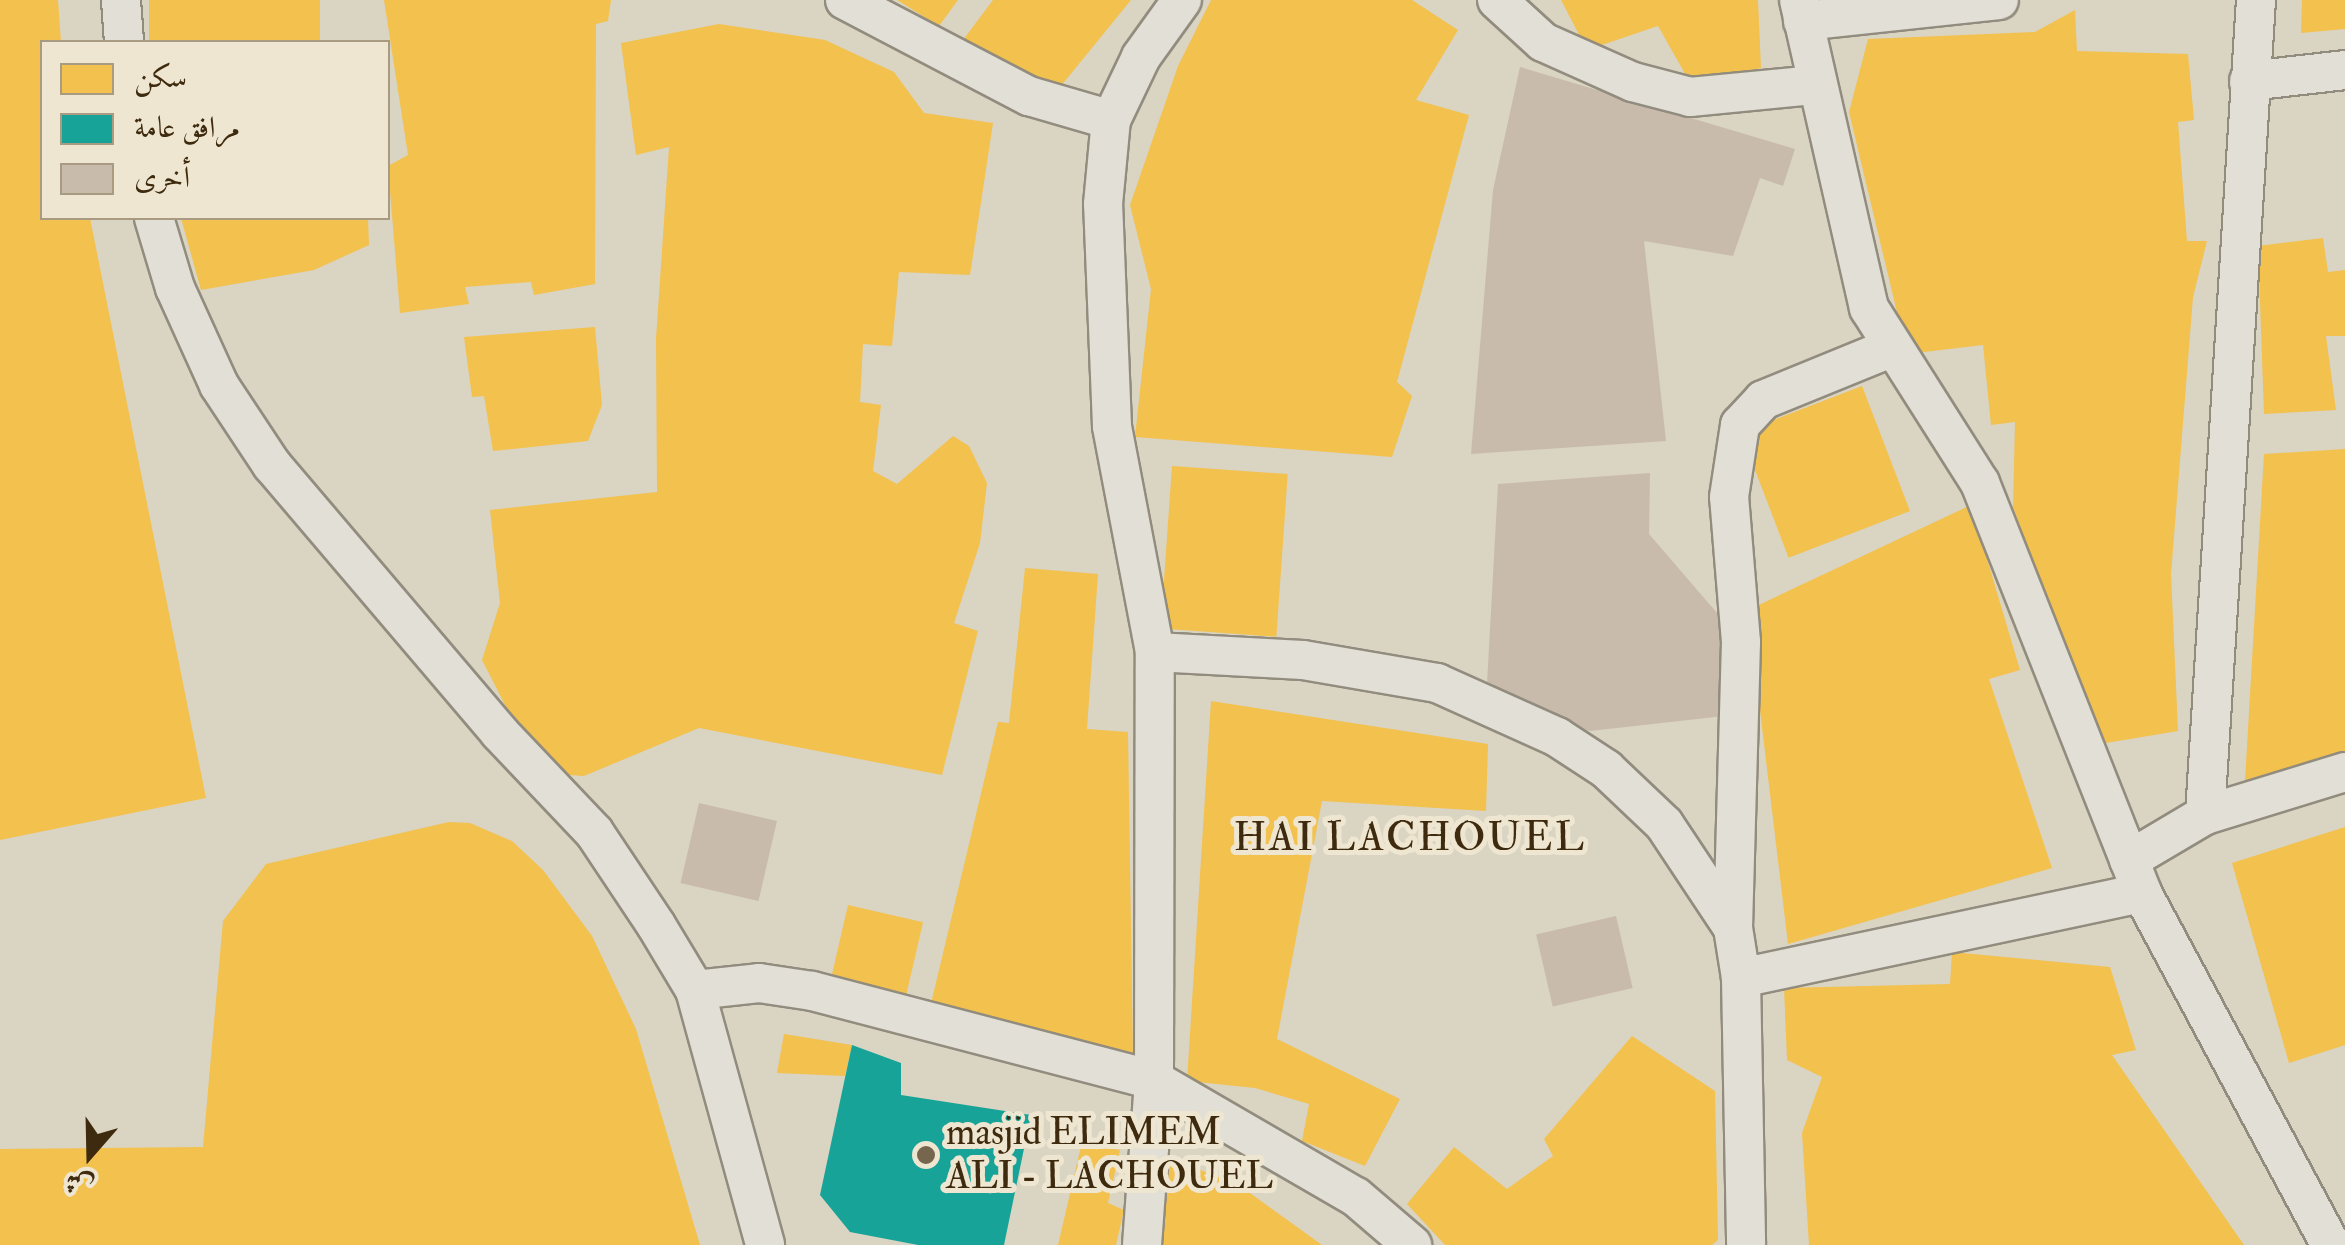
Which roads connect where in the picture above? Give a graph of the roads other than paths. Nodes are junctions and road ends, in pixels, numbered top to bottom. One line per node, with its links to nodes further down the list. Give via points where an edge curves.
1 (121, 0): 8 (street)
2 (845, 0): 12 (street, via 1028,96)
3 (1182, 0): 12 (street, via 1140,58)
4 (1497, 0): 11 (street, via 1543,42 1633,82 1690,97)
5 (1999, 0): 7 (street)
6 (2256, 0): 10 (street)
7 (1801, 11): 11 (street)
8 (124, 40)
9 (2345, 70): 10 (street)
10 (2249, 80): 17 (street)
11 (1815, 85): 14 (street, via 1868,308)
12 (1111, 120): 15 (street, via 1102,204 1112,426)
13 (155, 220): 21 (street, via 175,288 219,385 272,466 499,732 594,832)
14 (1893, 346): 18 (street, via 1980,483); 19 (street, via 1762,400 1740,424 1729,497 1741,642)
15 (1155, 652): 19 (street, via 1303,660 1437,683 1557,737 1606,769 1664,824); 22 (street)
16 (2345, 772): 17 (street)
17 (2205, 815): 18 (street)
18 (2135, 876): 20 (street); 27 (street)
19 (1733, 928): 20 (street)
20 (1742, 978): 26 (street)
21 (695, 990): 22 (street, via 760,982 812,992); 23 (street)
22 (1154, 1080): 24 (street); 25 (street, via 1356,1197)
23 (765, 1245)
24 (1142, 1245)
25 (1412, 1245)
26 (1746, 1245)
27 (2331, 1245)

